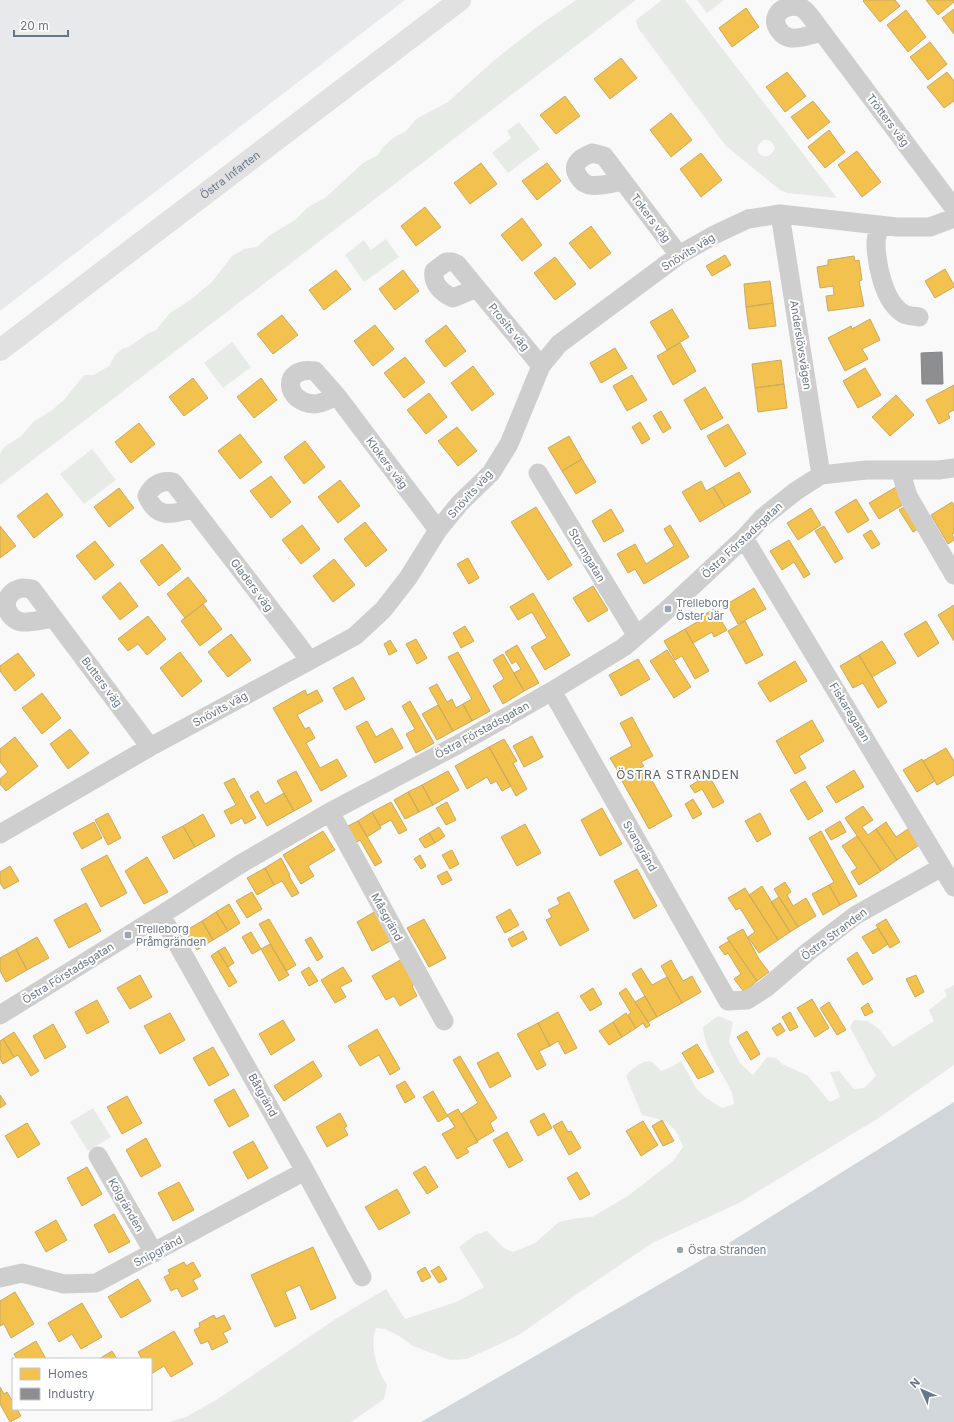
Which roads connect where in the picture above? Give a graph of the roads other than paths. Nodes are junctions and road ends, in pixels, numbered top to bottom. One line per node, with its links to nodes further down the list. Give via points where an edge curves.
1 (460, 0): 11 (main road, Östra Infarten)
2 (822, 32): 4 (street, Trötters väg)
3 (623, 181): 8 (street, Tokers väg)
4 (954, 208)
5 (780, 214): 7 (street, Snövits väg); 8 (street, Snövits väg, via 748,219); 17 (street, Anderslövsvägen)
6 (954, 218): 7 (street, Snövits väg, via 930,227)
7 (879, 225): 10 (street, via 876,240 878,266 883,284 892,303 904,314)
8 (679, 255): 12 (street, Snövits väg, via 559,344)
9 (477, 288): 12 (street, Prosits väg)
10 (919, 317)
11 (0, 350)
12 (541, 366): 19 (street, Snövits väg, via 509,444 491,473 460,503)
13 (337, 396): 19 (street, Klokers väg)
14 (954, 468): 15 (street, Östra Förstadsgatan)
15 (900, 470): 17 (street, Östra Förstadsgatan, via 866,470); 21 (street, via 908,496)
16 (538, 473): 23 (street, Stormgatan)
17 (821, 475): 20 (street, Östra Förstadsgatan, via 762,518)
18 (194, 509): 24 (street, Gladers väg)
19 (438, 530): 24 (street, Snövits väg, via 408,578 383,610 355,636)
20 (744, 538): 23 (street, Östra Förstadsgatan); 29 (street, Fiskaregatan)
21 (954, 575)
22 (53, 618): 26 (street, Butters väg)
23 (637, 636): 25 (street, Östra Förstadsgatan, via 624,647)
24 (309, 660): 26 (street, Snövits väg)
25 (552, 691): 27 (street, Östra Förstadsgatan); 32 (street, Svangränd)
26 (150, 747): 28 (street, Snövits väg)
27 (330, 812): 31 (street, Östra Förstadsgatan); 34 (street, Måsgränd)
28 (0, 834)
29 (942, 867): 30 (street, Fiskaregatan); 32 (street, Östra Stranden, via 856,915 766,988 747,1000)
30 (954, 887)
31 (161, 915): 33 (street, Östra Förstadsgatan); 36 (street, Båtgränd)
32 (728, 1001)
33 (0, 1015)
34 (444, 1021)
35 (98, 1156): 37 (street, Kölgränden)
36 (305, 1171): 37 (street, Snipgränd); 38 (street, Båtgränd)
37 (154, 1253): 39 (street, Snipgränd, via 96,1283 64,1284 22,1272)
38 (362, 1277)
39 (0, 1278)

